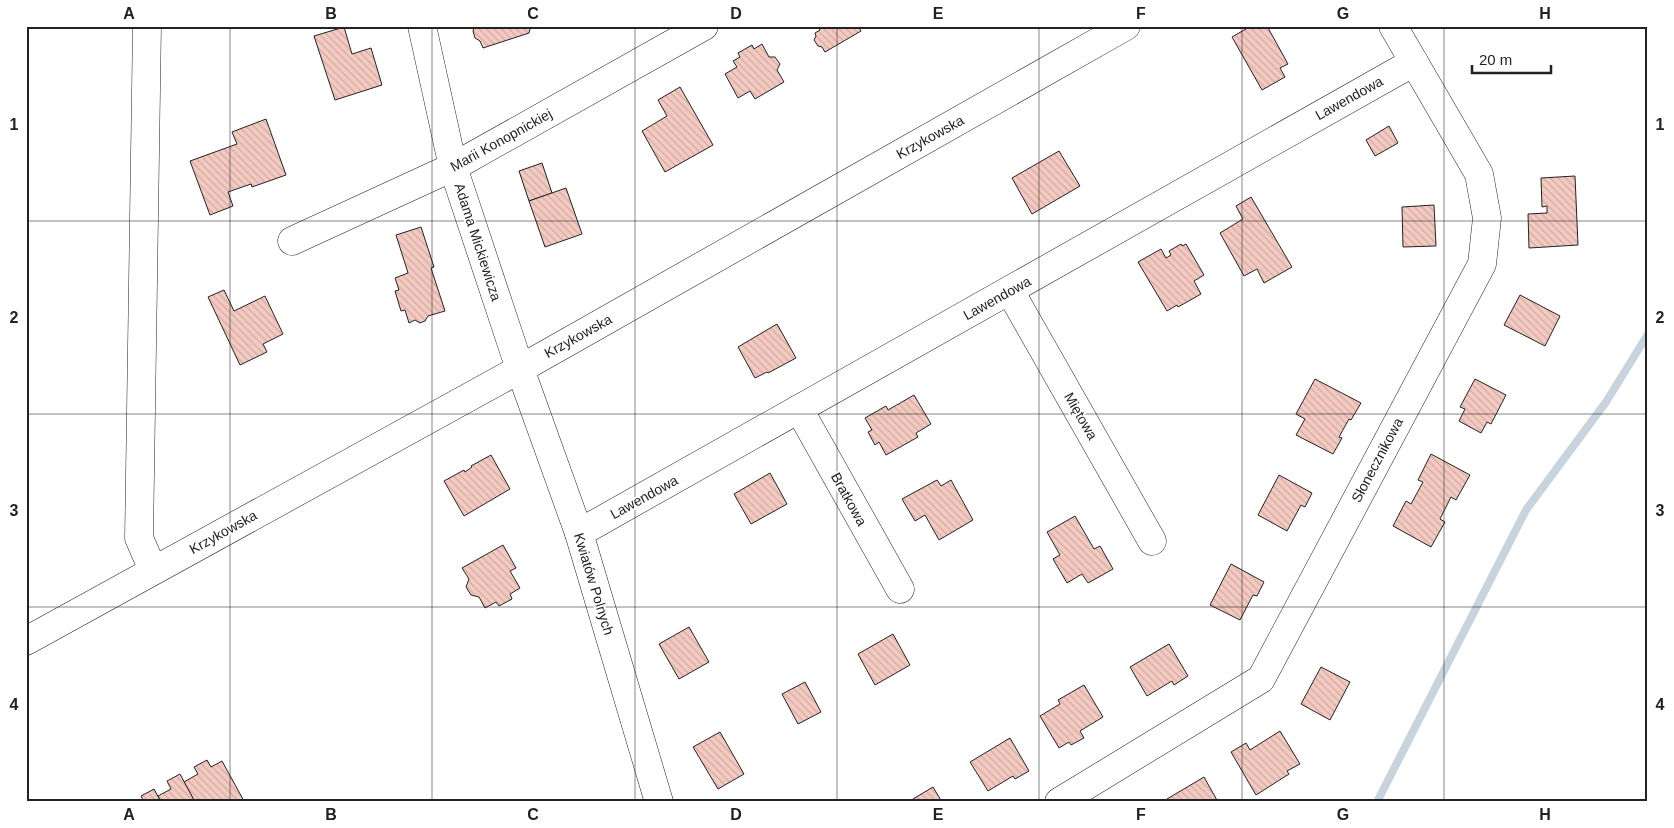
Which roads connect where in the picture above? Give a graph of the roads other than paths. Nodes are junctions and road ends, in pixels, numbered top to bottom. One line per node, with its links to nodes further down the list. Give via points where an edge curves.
1 (147, 26): 14 (street, via 139,538)
2 (422, 26): 7 (street, Adama Mickiewicza)
3 (704, 26): 7 (street, Marii Konopnickiej)
4 (1126, 26): 10 (street, Krzykowska)
5 (1393, 26): 6 (street, Słonecznikowa)
6 (1414, 62): 9 (street, Lawendowa); 18 (street, Słonecznikowa, via 1479,174 1487,218 1482,264 1260,679)
7 (453, 167): 8 (street, Marii Konopnickiej); 10 (street, Adama Mickiewicza)
8 (292, 241)
9 (1010, 290): 11 (street, Lawendowa); 13 (street, Miętowa)
10 (520, 369): 12 (street, Kwiatów Polnych); 14 (street, Krzykowska)
11 (799, 409): 12 (street, Lawendowa); 15 (street, Bratkowa)
12 (579, 533): 17 (street, Kwiatów Polnych)
13 (1152, 541)
14 (153, 570): 16 (street, Krzykowska)
15 (900, 589)
16 (26, 641)
17 (659, 802)
18 (1058, 802)

